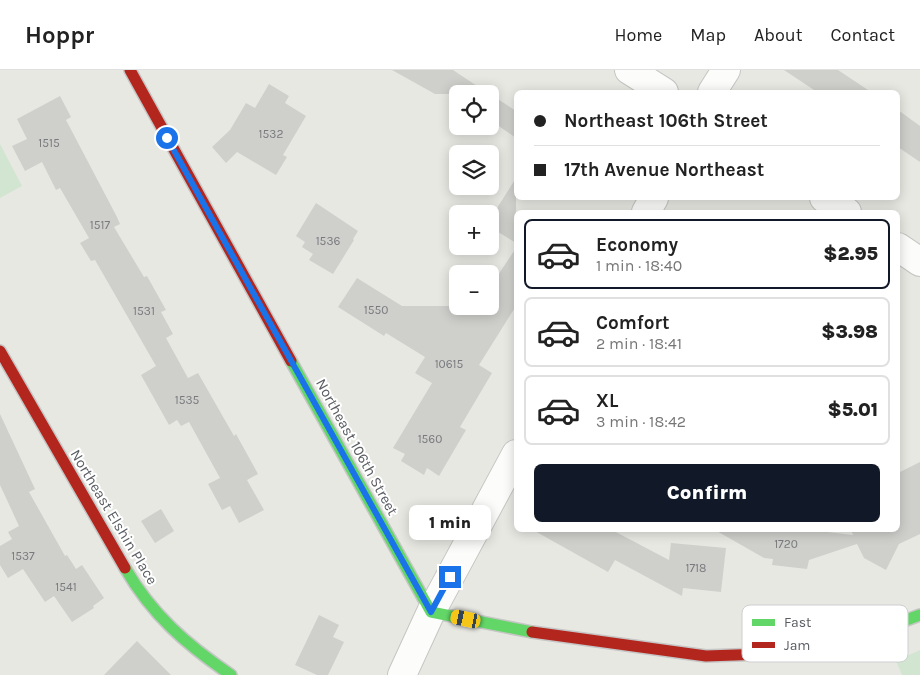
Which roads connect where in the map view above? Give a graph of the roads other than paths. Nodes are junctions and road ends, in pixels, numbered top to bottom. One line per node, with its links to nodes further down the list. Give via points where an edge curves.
1 (130, 70): 12 (street, Northeast 106th Street)
2 (629, 70): 4 (street)
3 (726, 70): 5 (street)
4 (661, 90)
5 (713, 90)
6 (827, 200): 7 (street)
7 (844, 210)
8 (900, 247): 9 (street)
9 (920, 262)
10 (0, 351): 16 (street, Northeast Elshin Place, via 132,581 177,634)
11 (514, 458): 12 (street)
12 (431, 612): 15 (street, via 517,630 706,656); 17 (street)
13 (920, 615): 14 (street)
14 (908, 619)
15 (742, 655)
16 (231, 675)
17 (402, 675)

